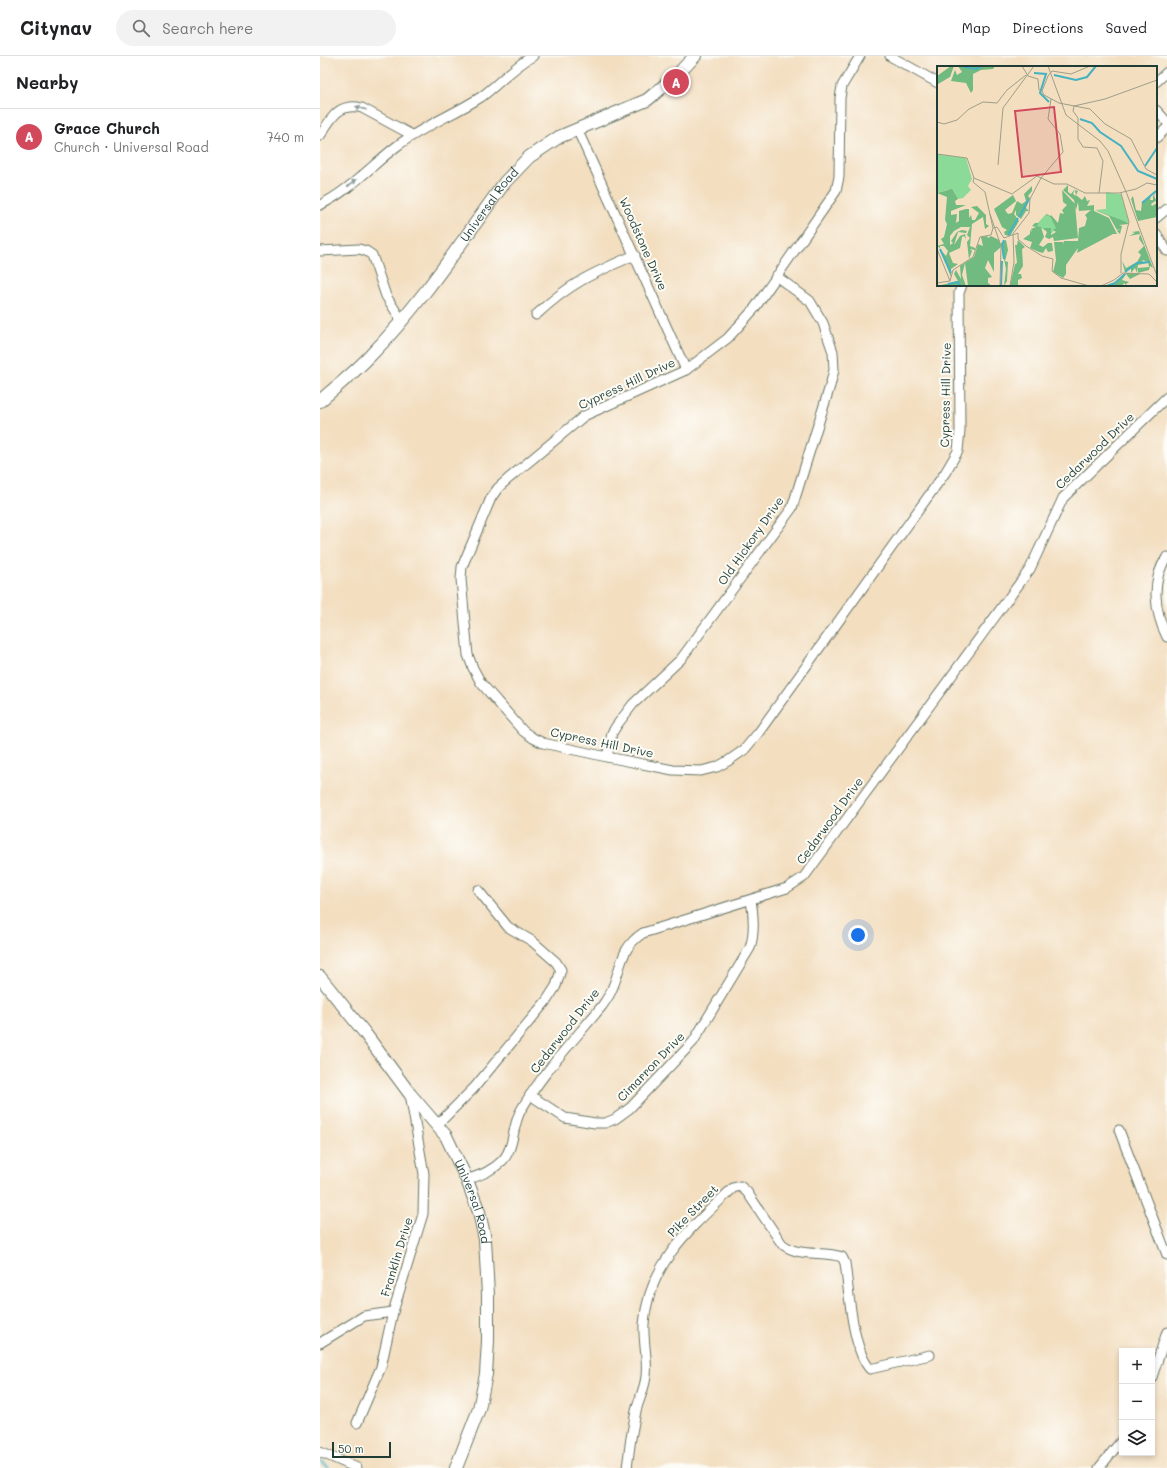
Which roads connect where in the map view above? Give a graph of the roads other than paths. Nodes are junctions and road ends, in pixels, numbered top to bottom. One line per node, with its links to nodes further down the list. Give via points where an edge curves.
1 (533, 56): 13 (street, via 513,69 482,96)
2 (695, 56): 12 (street, Universal Road, via 647,100)
3 (860, 56): 24 (street, Cypress Hill Drive, via 842,86 839,177 836,191)
4 (890, 56): 7 (street)
5 (1167, 72): 6 (street)
6 (1157, 81)
7 (937, 82)
8 (1157, 111): 9 (street)
9 (1167, 122)
10 (395, 127): 13 (street); 14 (street, one-way to 14, via 362,108 348,106 336,112); 16 (street)
11 (1167, 128): 15 (street)
12 (577, 129): 23 (street, Woodstone Drive); 27 (street, Universal Road, via 544,147 519,166)
13 (412, 135): 16 (street)
14 (320, 136)
15 (1157, 137)
16 (397, 146): 17 (street, one-way to 16, via 338,194)
17 (320, 205)
18 (1167, 210): 19 (street)
19 (1157, 217)
20 (1157, 235): 22 (street)
21 (320, 251): 27 (street, via 359,249 372,256 386,296)
22 (1167, 251)
23 (635, 255): 26 (street, via 572,285); 28 (street, Woodstone Drive)
24 (776, 276): 28 (street, Cypress Hill Drive, via 754,309 728,338); 33 (street, Old Hickory Drive, via 810,301 834,352 834,370 830,386 792,508 681,659 633,704 617,725 612,733)
25 (962, 286): 33 (street, Cypress Hill Drive, via 959,293 958,451 945,473 759,732 744,750 728,761 701,771 673,770)
26 (536, 315)
27 (402, 321): 30 (street, Universal Road, via 370,357)
28 (686, 370): 33 (street, Cypress Hill Drive, via 584,416 508,479 491,498 462,567 468,655 482,683 523,731 533,738 543,743)
29 (1167, 397): 35 (street, Cedarwood Drive, via 1063,498 1030,569 804,877 787,888)
30 (320, 400)
31 (1167, 557): 32 (street, via 1157,580 1155,596)
32 (1167, 637)
33 (607, 757)
34 (478, 890): 39 (street, via 508,926 532,941 556,962 561,970 556,986 546,1000 474,1088)
35 (751, 900): 38 (street, Cedarwood Drive, via 643,933 630,943 612,990 602,1006); 38 (street, Cimarron Drive, via 754,928 750,948 693,1042 630,1108 615,1119 595,1123 565,1118)
36 (320, 977): 37 (street, Universal Road)
37 (410, 1094): 39 (street, Universal Road); 43 (street, Franklin Drive, via 424,1174 425,1195 423,1214)
38 (530, 1095): 41 (street, Cedarwood Drive, via 515,1121 509,1150 503,1160 492,1170)
39 (437, 1125): 41 (street, Universal Road, via 446,1136)
40 (1119, 1130): 42 (street)
41 (467, 1180): 52 (street, Universal Road, via 485,1238 488,1341 486,1374 479,1409)
42 (1167, 1255)
43 (393, 1312): 45 (street, via 364,1316); 48 (street, Franklin Drive, via 381,1367)
44 (1167, 1332): 47 (street)
45 (320, 1343)
46 (930, 1355): 53 (street, Pike Street, via 870,1369 865,1364 858,1346 842,1257 790,1250 782,1244 747,1192 740,1186 733,1188 670,1252 660,1267 652,1287 644,1325 646,1377 636,1410)
47 (1155, 1368)
48 (357, 1423)
49 (1119, 1444): 54 (street)
50 (320, 1452): 51 (street)
51 (357, 1468)
52 (456, 1468)
53 (627, 1468)
54 (1099, 1468)

